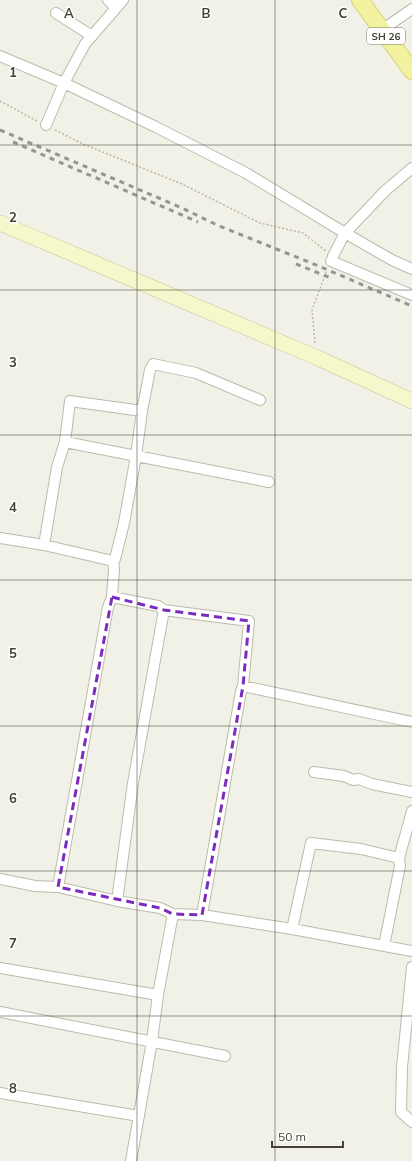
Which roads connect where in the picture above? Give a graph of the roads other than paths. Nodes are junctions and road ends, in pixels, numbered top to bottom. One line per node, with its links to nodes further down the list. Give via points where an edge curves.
1 (108, 0): 4 (street)
2 (123, 0): 4 (street)
3 (360, 0): 7 (main road, SH 26)
4 (116, 8): 8 (street)
5 (412, 9): 7 (street)
6 (56, 13): 8 (street)
7 (382, 30): 10 (main road, SH 26)
8 (92, 36): 11 (street)
9 (0, 56): 11 (street)
10 (412, 71)
11 (64, 83): 12 (street); 15 (street, via 246,173)
12 (46, 125)
13 (412, 168): 15 (street, via 385,191)
14 (0, 223): 19 (street, via 318,358)
15 (345, 233): 16 (street); 17 (street, via 332,258)
16 (412, 269)
17 (412, 295)
18 (260, 400): 20 (street, via 196,373 153,364)
19 (412, 401)
20 (142, 411): 21 (street, via 70,401); 22 (street)
21 (65, 442): 22 (street); 25 (street, via 57,468)
22 (136, 456): 23 (street); 26 (street, via 124,523 115,559)
23 (269, 482)
24 (0, 538): 25 (street)
25 (44, 545): 26 (street)
26 (112, 561): 27 (street)
27 (112, 598): 28 (street, via 158,606); 36 (street, via 108,607)
28 (164, 610): 29 (street, via 249,621); 37 (street, via 133,783)
29 (243, 686): 30 (street); 39 (street)
30 (412, 722)
31 (314, 772): 32 (street, via 359,779)
32 (412, 792)
33 (412, 811): 34 (street)
34 (399, 858): 40 (street, via 361,849 311,843); 41 (street, via 400,866)
35 (0, 878): 36 (street, via 35,886)
36 (58, 887): 37 (street)
37 (117, 900): 38 (street, via 160,908)
38 (173, 914): 39 (street); 45 (street)
39 (202, 915): 40 (street)
40 (292, 930): 41 (street)
41 (384, 946): 42 (street)
42 (412, 951)
43 (412, 967): 51 (street, via 402,1067 401,1112)
44 (0, 968): 45 (street)
45 (158, 995): 47 (street)
46 (0, 1012): 47 (street)
47 (152, 1041): 48 (street); 50 (street)
48 (225, 1056)
49 (0, 1093): 50 (street)
50 (139, 1116): 52 (street)
51 (412, 1122)
52 (131, 1161)

